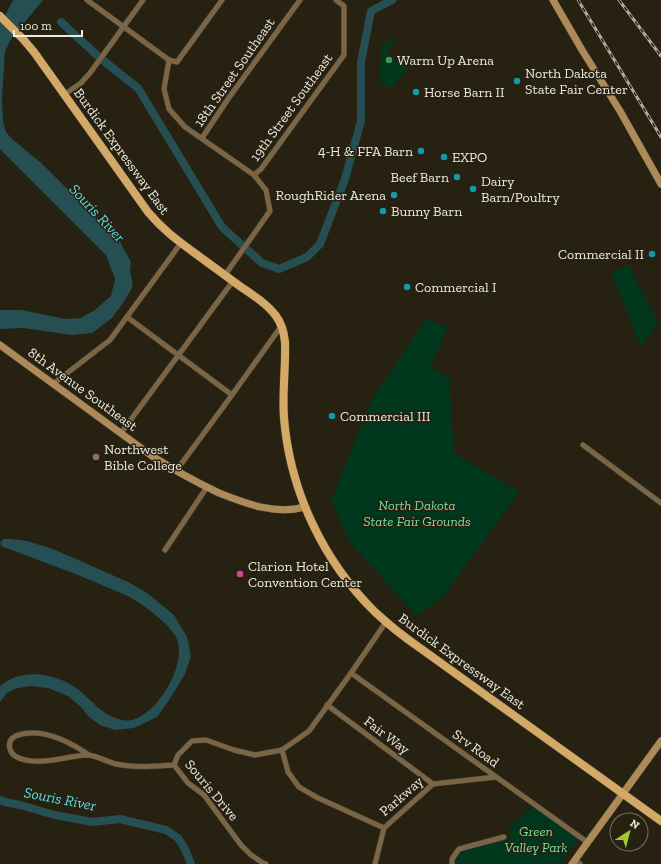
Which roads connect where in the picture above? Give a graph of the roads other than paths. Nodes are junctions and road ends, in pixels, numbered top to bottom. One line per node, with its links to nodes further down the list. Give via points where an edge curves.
1 (87, 0): 8 (street)
2 (143, 0): 8 (street)
3 (222, 0): 9 (street, via 177,62)
4 (300, 0): 11 (street, 18th Street Southeast)
5 (336, 0): 12 (street, 19th Street Southeast, via 344,6 344,55)
6 (554, 0): 13 (street)
7 (0, 16): 10 (main road, Burdick Expressway East, via 23,39)
8 (124, 26): 9 (street); 10 (street, via 81,83)
9 (168, 60): 11 (street, via 164,89 169,109 185,127)
10 (64, 94): 14 (main road, Burdick Expressway East, via 148,212)
11 (202, 138): 12 (street)
12 (254, 175): 15 (street, 19th Street Southeast, via 266,190 270,211)
13 (661, 184)
14 (181, 243): 15 (main road, Burdick Expressway East); 17 (street)
15 (225, 275): 16 (main road, Burdick Expressway East)
16 (233, 281): 18 (main road, Burdick Expressway East, via 273,312); 20 (street)
17 (127, 317): 20 (street); 21 (street, via 110,340)
18 (282, 325): 22 (street); 27 (main road, Burdick Expressway East, via 286,345 284,417)
19 (0, 345): 21 (street, 8th Avenue Southeast)
20 (178, 355): 22 (street); 23 (street)
21 (53, 384): 23 (street, 8th Avenue Southeast)
22 (232, 395): 26 (street)
23 (121, 434): 26 (street, 8th Avenue Southeast)
24 (583, 445): 29 (street)
25 (293, 468): 27 (main road, Burdick Expressway East)
26 (176, 471): 28 (street, 8th Avenue Southeast)
27 (296, 480): 30 (main road, Burdick Expressway East)
28 (207, 487): 30 (street, 8th Avenue Southeast, via 265,509); 31 (street)
29 (661, 503)
30 (305, 507): 32 (main road, Burdick Expressway East, via 340,571 356,592)
31 (165, 550)
32 (386, 622): 33 (street, Souris Drive); 41 (main road, Burdick Expressway East)
33 (351, 673): 34 (street, Souris Drive); 39 (street, Srv Road)
34 (327, 705): 36 (street, Souris Drive, via 309,731); 40 (street, Fair Way)
35 (661, 741): 41 (street)
36 (282, 750): 38 (street, Souris Drive, via 255,755 206,740 192,741 178,755); 43 (street, via 288,772 299,787)
37 (89, 755): 37 (street, via 34,761 14,755 9,744 12,738 20,734 47,734 78,747); 38 (street, via 116,764 145,767)
38 (174, 765): 47 (street, Souris Drive, via 188,783 204,795 246,850)
39 (496, 777): 40 (street, Parkway); 45 (street, Srv Road)
40 (433, 784): 43 (street, Parkway)
41 (623, 794): 42 (main road, Burdick Expressway East); 45 (street)
42 (661, 821)
43 (384, 828): 48 (street, Parkway)
44 (504, 837): 49 (street, via 459,849 452,859)
45 (587, 842): 46 (street)
46 (575, 863)
47 (266, 864)
48 (375, 864)
49 (452, 864)

